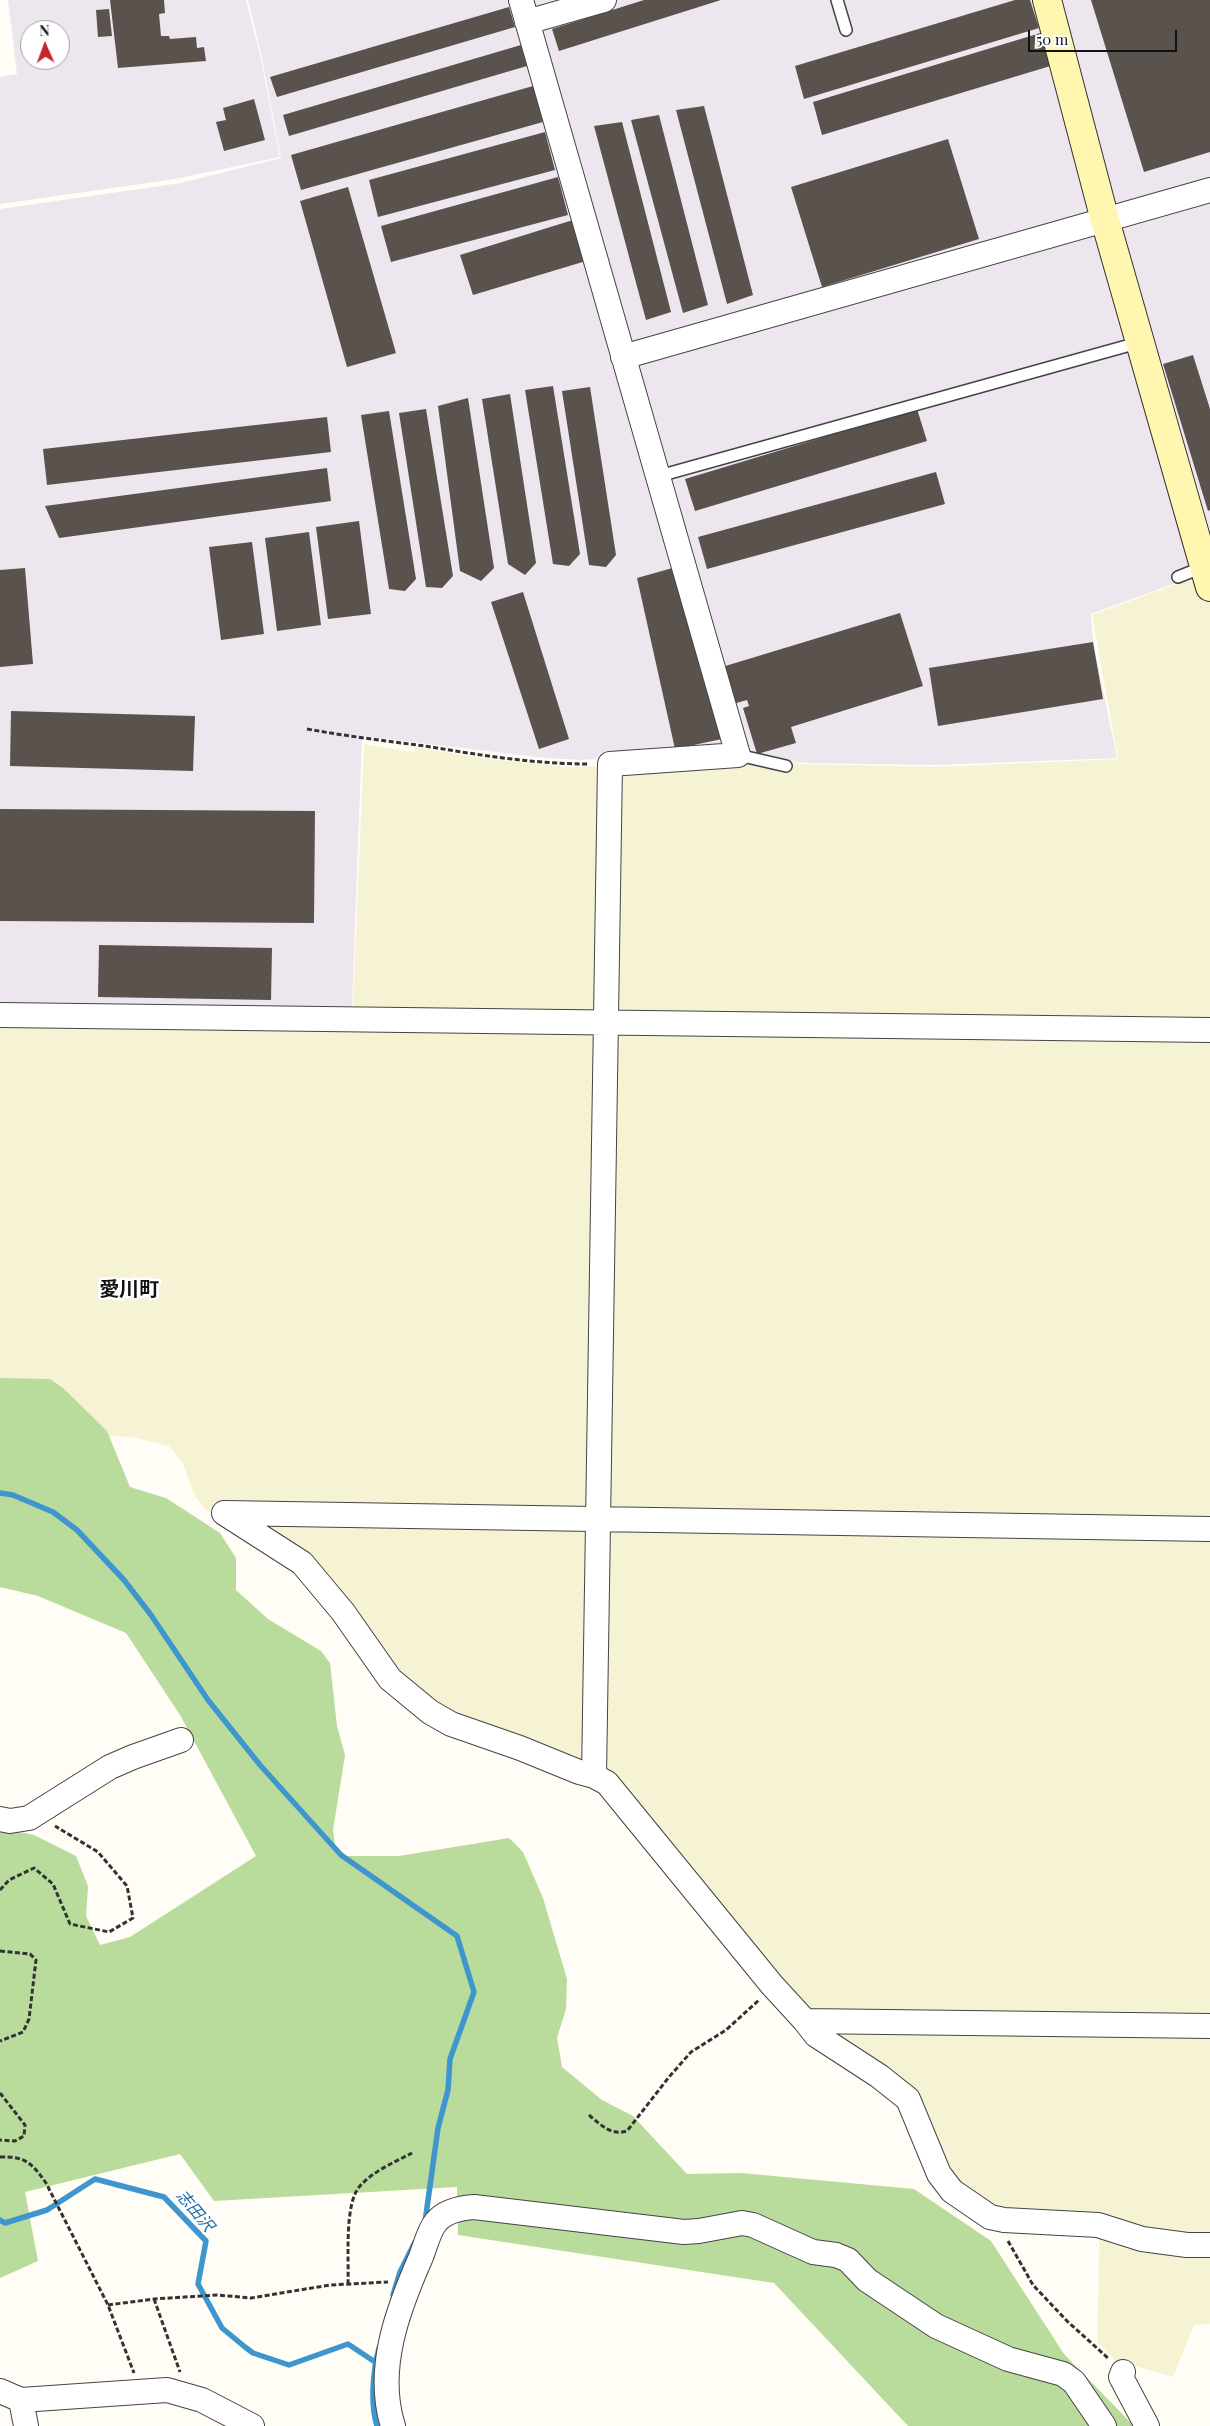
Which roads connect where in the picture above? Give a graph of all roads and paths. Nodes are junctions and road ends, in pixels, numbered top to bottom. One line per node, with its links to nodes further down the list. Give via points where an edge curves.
1 (604, 0): 4 (street)
2 (837, 0): 5 (lane)
3 (1047, 0): 7 (street)
4 (524, 11): 9 (street)
5 (846, 30)
6 (1210, 190): 7 (street)
7 (1105, 220): 8 (street); 9 (street)
8 (1141, 342): 10 (lane); 11 (street)
9 (623, 357): 10 (street)
10 (659, 476): 14 (street)
11 (1208, 571): 12 (lane, via 1198,569)
12 (1178, 576)
13 (307, 729): 15 (path, via 488,756 568,764)
14 (738, 755): 15 (street); 16 (lane)
15 (610, 764): 18 (street)
16 (786, 766)
17 (0, 1015): 18 (street)
18 (606, 1022): 19 (street); 20 (street)
19 (1210, 1030)
20 (600, 1519): 21 (street); 23 (street); 23 (street, via 224,1513 302,1563 343,1612 390,1679 430,1712 451,1724)
21 (1210, 1529)
22 (181, 1740): 24 (street, via 110,1767)
23 (594, 1776): 28 (street, via 608,1783)
24 (29, 1818): 25 (street); 26 (path, via 57,1827 98,1852 127,1886 133,1918 109,1932 70,1924 54,1884 34,1868 9,1880)
25 (0, 1819)
26 (0, 1890)
27 (0, 1951): 31 (path, via 30,1954 36,1960 29,2018 23,2032)
28 (772, 1985): 29 (street); 33 (path, via 726,2030 691,2052 627,2131 620,2133 606,2129)
29 (805, 2021): 30 (street); 37 (street, via 816,2034 908,2099 939,2174 952,2191 990,2217)
30 (1210, 2026)
31 (0, 2041)
32 (0, 2093): 34 (path, via 25,2125 24,2136 15,2141)
33 (590, 2115)
34 (0, 2140)
35 (412, 2153): 39 (path, via 371,2177 353,2197)
36 (0, 2157): 42 (path, via 19,2156 36,2168)
37 (997, 2218): 38 (street, via 1098,2225 1142,2239); 43 (path, via 1000,2229 1033,2285)
38 (1210, 2245)
39 (348, 2284): 40 (path, via 389,2282); 41 (path, via 251,2298 218,2295)
40 (409, 2285): 49 (street, via 390,2344 386,2373); 50 (street, via 435,2223 462,2208 684,2232 742,2223 753,2225 813,2252 848,2260 867,2280 936,2326 1008,2359 1063,2374 1074,2382)
41 (154, 2299): 42 (path); 45 (path, via 183,2379)
42 (108, 2305): 44 (path)
43 (1123, 2372): 51 (street, via 1121,2377)
44 (138, 2391): 45 (street, via 167,2390); 46 (street)
45 (184, 2395): 48 (street, via 202,2400)
46 (10, 2396): 47 (street)
47 (26, 2426)
48 (252, 2426)
49 (393, 2426)
50 (1104, 2426)
51 (1147, 2426)

